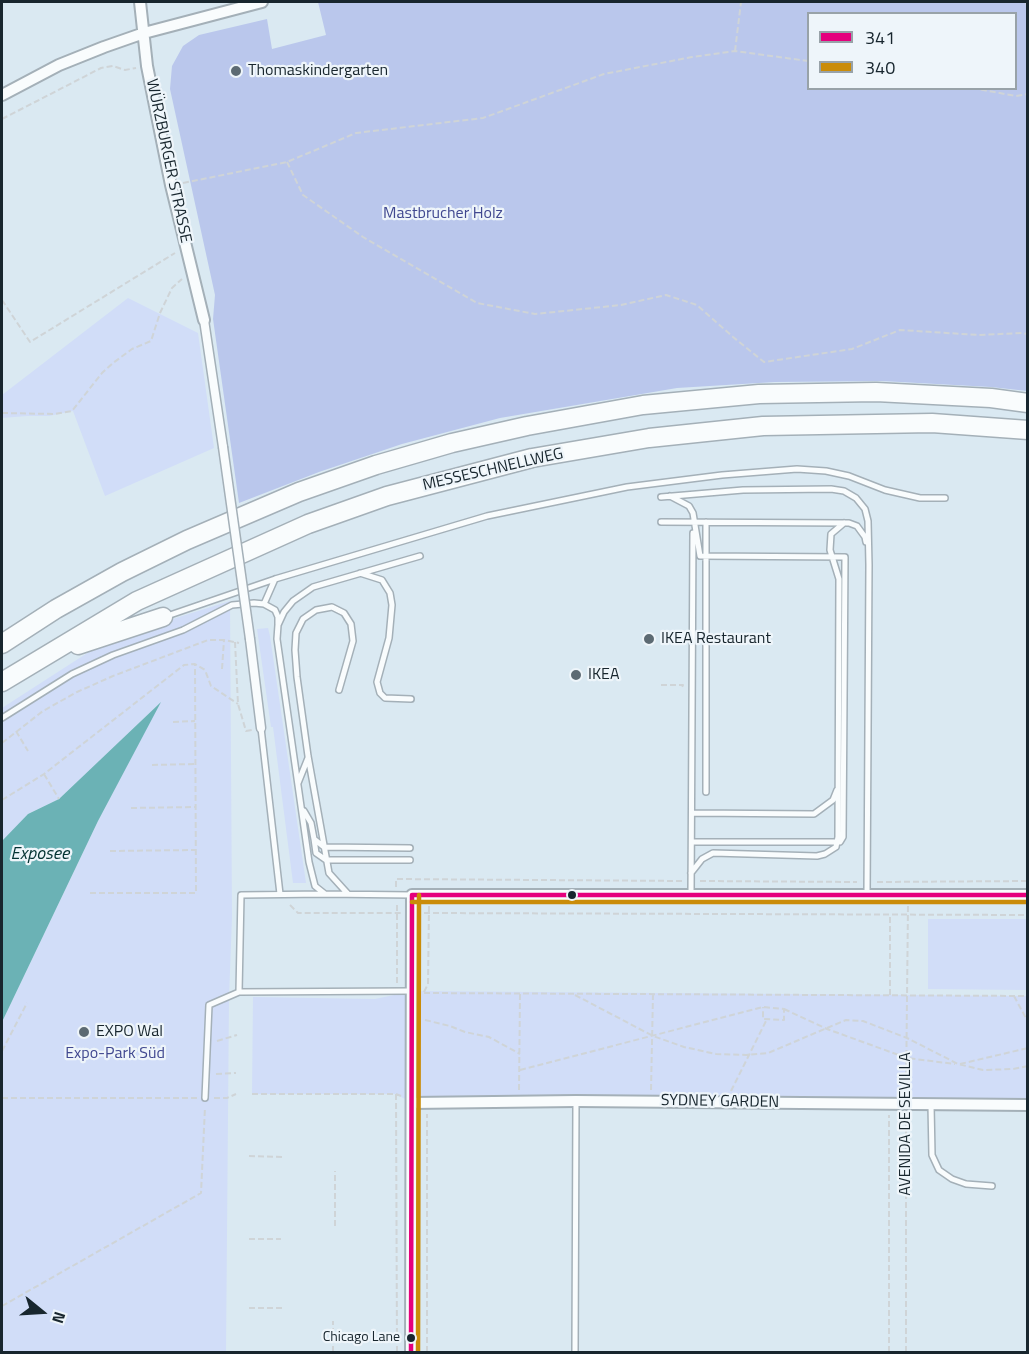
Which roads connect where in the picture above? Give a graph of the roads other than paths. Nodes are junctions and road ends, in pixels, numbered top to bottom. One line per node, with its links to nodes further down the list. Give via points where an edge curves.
1 (140, 2): 3 (street, WÜRZBURGER STRASSE)
2 (262, 2): 3 (street)
3 (144, 33): 4 (street, via 59,65); 5 (street, WÜRZBURGER STRASSE, via 171,185)
4 (2, 95)
5 (204, 320): 28 (street, bridge)
6 (1028, 403): 22 (highway, MESSESCHNELLWEG, via 876,392 759,394 643,405 463,440 365,468 187,540 56,609)
7 (1028, 430): 23 (highway, MESSESCHNELLWEG, via 933,423 763,426 649,438 532,458 387,496 308,524 136,601)
8 (670, 496): 9 (lane); 16 (lane, via 743,490 844,491 865,509); 36 (lane, via 689,506 693,513 700,556 845,557 843,837 840,842)
9 (661, 497)
10 (945, 498): 18 (lane, via 921,498 849,476 797,469 674,480 487,516)
11 (661, 522): 12 (lane)
12 (693, 522): 13 (lane); 34 (lane)
13 (706, 522): 14 (lane); 32 (lane)
14 (844, 523): 16 (lane, via 856,526 865,537); 31 (lane, via 831,534 830,550 839,579)
15 (420, 556): 17 (lane)
16 (869, 565): 46 (lane)
17 (358, 573): 21 (lane, via 313,587 292,601); 26 (lane, via 382,580 390,593 389,638 377,682 380,693 385,698)
18 (274, 579): 19 (lane); 20 (lane)
19 (264, 604): 21 (lane, via 275,610); 27 (lane, via 232,605 183,630 113,655 72,674)
20 (162, 617): 23 (highway)
21 (278, 626): 30 (lane)
22 (2, 644)
23 (37, 660): 24 (highway, MESSESCHNELLWEG)
24 (2, 682)
25 (339, 690): 29 (lane, via 353,641 351,624 344,613 332,607 316,610 303,619 296,633)
26 (411, 699)
27 (2, 718)
28 (261, 728): 42 (lane)
29 (308, 756): 30 (lane); 37 (lane)
30 (297, 784): 33 (lane)
31 (838, 786): 34 (lane, via 833,800 814,814); 41 (lane, via 838,837 832,851 817,856 713,853)
32 (706, 792)
33 (301, 807): 35 (lane, via 311,824); 43 (lane, via 311,874 315,885)
34 (693, 813): 36 (lane)
35 (314, 840): 37 (lane); 39 (lane, via 316,853)
36 (692, 842): 41 (lane)
37 (324, 847): 38 (lane); 39 (lane)
38 (410, 848)
39 (326, 860): 40 (lane); 44 (lane, via 329,873)
40 (410, 860)
41 (691, 873): 47 (lane)
42 (280, 894): 43 (lane); 50 (lane, via 241,895)
43 (325, 894): 44 (lane)
44 (348, 894): 45 (lane)
45 (412, 895): 47 (street); 49 (street)
46 (867, 895): 47 (street); 48 (street)
47 (691, 896)
48 (1028, 896)
49 (413, 991): 50 (lane); 53 (street)
50 (239, 992): 51 (lane, via 209,1005)
51 (205, 1098)
52 (576, 1101): 53 (street, SYDNEY GARDEN); 54 (street, SYDNEY GARDEN); 58 (lane)
53 (412, 1103): 57 (street)
54 (931, 1105): 55 (street, SYDNEY GARDEN); 56 (lane, via 932,1155 939,1170 966,1184)
55 (1028, 1105)
56 (992, 1186)
57 (411, 1353)
58 (575, 1353)

